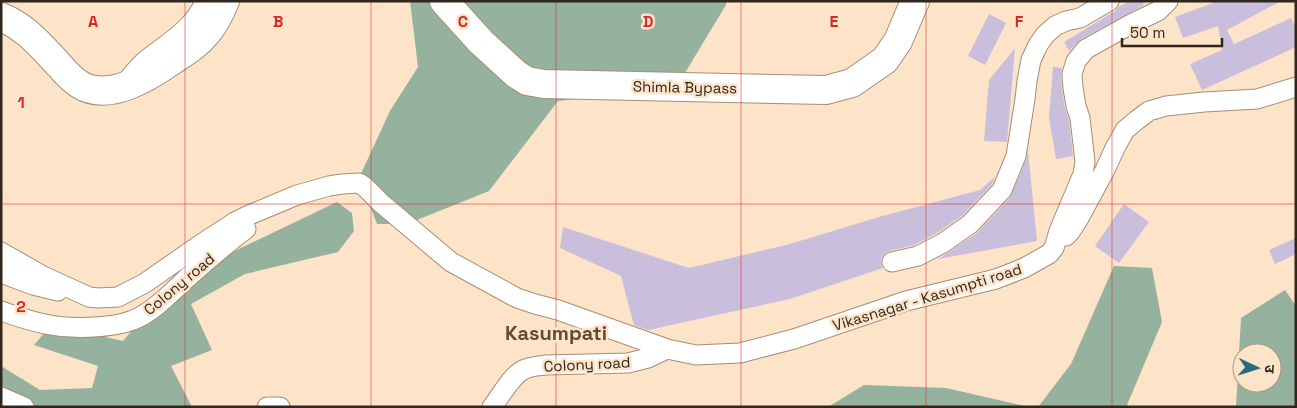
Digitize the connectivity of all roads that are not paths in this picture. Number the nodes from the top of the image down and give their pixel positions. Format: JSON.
{"nodes":[{"id":1,"x":205,"y":1,"type":"edge"},
{"id":2,"x":225,"y":1,"type":"edge"},
{"id":3,"x":444,"y":1,"type":"edge"},
{"id":4,"x":915,"y":1,"type":"edge"},
{"id":5,"x":1109,"y":1,"type":"edge"},
{"id":6,"x":1168,"y":1,"type":"edge"},
{"id":7,"x":1,"y":17,"type":"edge"},
{"id":8,"x":1296,"y":87,"type":"edge"},
{"id":9,"x":121,"y":88,"type":"junction"},
{"id":10,"x":282,"y":201,"type":"junction"},
{"id":11,"x":1054,"y":248,"type":"junction"},
{"id":12,"x":1,"y":252,"type":"edge"},
{"id":13,"x":892,"y":262,"type":"dead end"},
{"id":14,"x":1,"y":273,"type":"edge"},
{"id":15,"x":89,"y":297,"type":"junction"},
{"id":16,"x":1,"y":311,"type":"edge"},
{"id":17,"x":667,"y":349,"type":"junction"},
{"id":18,"x":1,"y":397,"type":"edge"},
{"id":19,"x":24,"y":407,"type":"edge"},
{"id":20,"x":267,"y":407,"type":"edge"},
{"id":21,"x":280,"y":407,"type":"edge"},
{"id":22,"x":492,"y":407,"type":"edge"}],
"edges":[{"from":1,"to":9,"type":"street"},
{"from":2,"to":9,"type":"highway"},
{"from":3,"to":4,"type":"highway","name":"Shimla Bypass"},
{"from":5,"to":13,"type":"street"},
{"from":6,"to":11,"type":"street"},
{"from":7,"to":9,"type":"highway"},
{"from":8,"to":11,"type":"street","name":"Vikasnagar - Kasumpti road"},
{"from":10,"to":15,"type":"street"},
{"from":10,"to":16,"type":"street","name":"Colony road"},
{"from":10,"to":17,"type":"street","name":"Vikasnagar - Kasumpti road"},
{"from":11,"to":17,"type":"street","name":"Vikasnagar - Kasumpti road"},
{"from":12,"to":15,"type":"street"},
{"from":14,"to":15,"type":"street"},
{"from":17,"to":22,"type":"street","name":"Colony road"},
{"from":18,"to":19,"type":"street"},
{"from":20,"to":21,"type":"street"}]}
